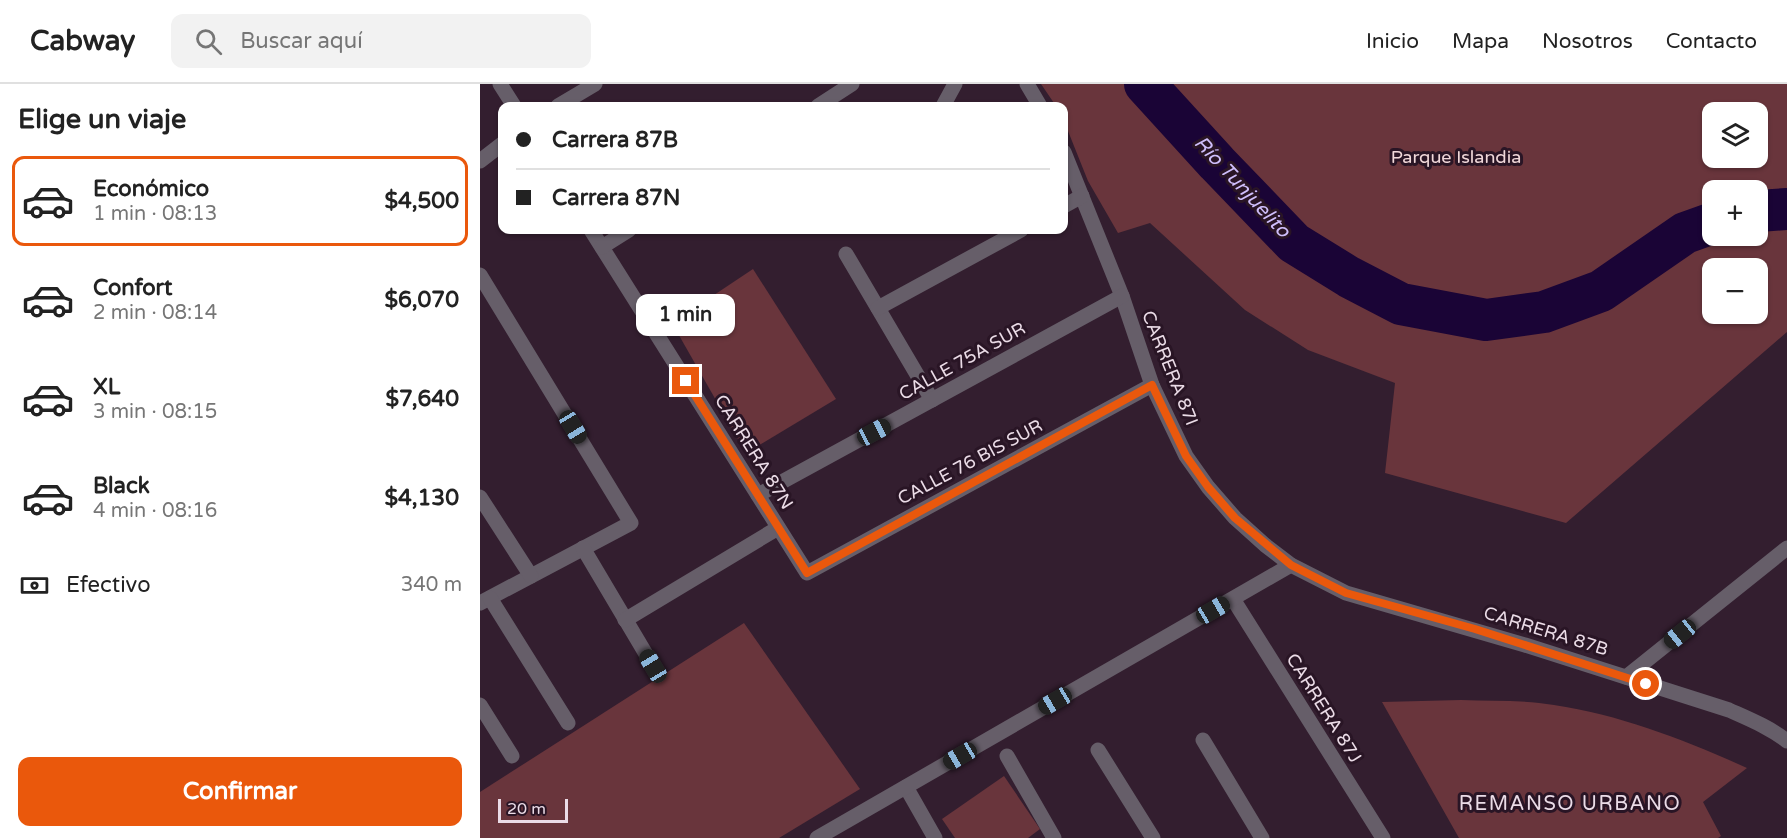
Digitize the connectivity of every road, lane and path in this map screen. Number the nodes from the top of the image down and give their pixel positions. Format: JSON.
{"nodes":[{"id":1,"x":500,"y":84,"type":"edge"},
{"id":2,"x":595,"y":84,"type":"edge"},
{"id":3,"x":852,"y":84,"type":"edge"},
{"id":4,"x":956,"y":84,"type":"edge"},
{"id":5,"x":1027,"y":84,"type":"edge"},
{"id":6,"x":511,"y":102,"type":"edge"},
{"id":7,"x":565,"y":102,"type":"edge"},
{"id":8,"x":824,"y":102,"type":"edge"},
{"id":9,"x":945,"y":102,"type":"edge"},
{"id":10,"x":1038,"y":102,"type":"edge"},
{"id":11,"x":498,"y":147,"type":"edge"},
{"id":12,"x":480,"y":161,"type":"edge"},
{"id":13,"x":1068,"y":162,"type":"edge"},
{"id":14,"x":1082,"y":196,"type":"junction"},
{"id":15,"x":1068,"y":204,"type":"edge"},
{"id":16,"x":594,"y":234,"type":"edge"},
{"id":17,"x":623,"y":234,"type":"edge"},
{"id":18,"x":1014,"y":234,"type":"edge"},
{"id":19,"x":602,"y":247,"type":"junction"},
{"id":20,"x":846,"y":255,"type":"dead end"},
{"id":21,"x":480,"y":274,"type":"edge"},
{"id":22,"x":1122,"y":296,"type":"junction"},
{"id":23,"x":878,"y":308,"type":"junction"},
{"id":24,"x":1152,"y":385,"type":"junction"},
{"id":25,"x":932,"y":400,"type":"junction"},
{"id":26,"x":758,"y":495,"type":"junction"},
{"id":27,"x":480,"y":497,"type":"edge"},
{"id":28,"x":778,"y":528,"type":"junction"},
{"id":29,"x":583,"y":548,"type":"junction"},
{"id":30,"x":1787,"y":548,"type":"edge"},
{"id":31,"x":1291,"y":565,"type":"junction"},
{"id":32,"x":807,"y":573,"type":"joint"},
{"id":33,"x":531,"y":576,"type":"junction"},
{"id":34,"x":1233,"y":598,"type":"junction"},
{"id":35,"x":485,"y":601,"type":"edge"},
{"id":36,"x":625,"y":620,"type":"junction"},
{"id":37,"x":653,"y":666,"type":"dead end"},
{"id":38,"x":1626,"y":677,"type":"junction"},
{"id":39,"x":480,"y":705,"type":"edge"},
{"id":40,"x":568,"y":723,"type":"dead end"},
{"id":41,"x":1203,"y":740,"type":"dead end"},
{"id":42,"x":1787,"y":741,"type":"edge"},
{"id":43,"x":1098,"y":750,"type":"dead end"},
{"id":44,"x":512,"y":756,"type":"dead end"},
{"id":45,"x":1007,"y":756,"type":"dead end"},
{"id":46,"x":906,"y":787,"type":"junction"},
{"id":47,"x":817,"y":838,"type":"edge"},
{"id":48,"x":935,"y":838,"type":"edge"},
{"id":49,"x":1054,"y":838,"type":"edge"},
{"id":50,"x":1153,"y":838,"type":"edge"},
{"id":51,"x":1262,"y":838,"type":"edge"},
{"id":52,"x":1383,"y":838,"type":"edge"}],
"edges":[{"from":1,"to":6,"type":"street"},
{"from":2,"to":7,"type":"street"},
{"from":3,"to":8,"type":"street"},
{"from":4,"to":9,"type":"street"},
{"from":5,"to":10,"type":"street"},
{"from":11,"to":12,"type":"street"},
{"from":13,"to":14,"type":"street","name":"CARRERA 87I"},
{"from":14,"to":15,"type":"street"},
{"from":14,"to":22,"type":"street","name":"CARRERA 87I"},
{"from":16,"to":19,"type":"street","name":"CARRERA 87N"},
{"from":17,"to":19,"type":"street"},
{"from":18,"to":23,"type":"street"},
{"from":19,"to":26,"type":"street","name":"CARRERA 87N"},
{"from":20,"to":23,"type":"street"},
{"from":21,"to":29,"type":"street"},
{"from":22,"to":24,"type":"street","name":"CARRERA 87I"},
{"from":22,"to":25,"type":"street","name":"CALLE 75A SUR"},
{"from":23,"to":25,"type":"street"},
{"from":24,"to":31,"type":"street","name":"CARRERA 87I"},
{"from":24,"to":32,"type":"street","name":"CALLE 76 BIS SUR"},
{"from":25,"to":26,"type":"street","name":"CALLE 75A SUR"},
{"from":26,"to":28,"type":"street","name":"CARRERA 87N"},
{"from":27,"to":33,"type":"street"},
{"from":28,"to":32,"type":"street","name":"CARRERA 87N"},
{"from":28,"to":36,"type":"street"},
{"from":29,"to":33,"type":"street"},
{"from":29,"to":36,"type":"street"},
{"from":30,"to":38,"type":"street"},
{"from":31,"to":34,"type":"street"},
{"from":31,"to":38,"type":"street","name":"CARRERA 87B"},
{"from":33,"to":35,"type":"street"},
{"from":34,"to":46,"type":"street"},
{"from":34,"to":52,"type":"street","name":"CARRERA 87J"},
{"from":35,"to":40,"type":"street"},
{"from":36,"to":37,"type":"street"},
{"from":38,"to":42,"type":"street","name":"CARRERA 87B"},
{"from":39,"to":44,"type":"street"},
{"from":41,"to":51,"type":"street"},
{"from":43,"to":50,"type":"street"},
{"from":45,"to":49,"type":"street"},
{"from":46,"to":47,"type":"street"},
{"from":46,"to":48,"type":"street"}]}
